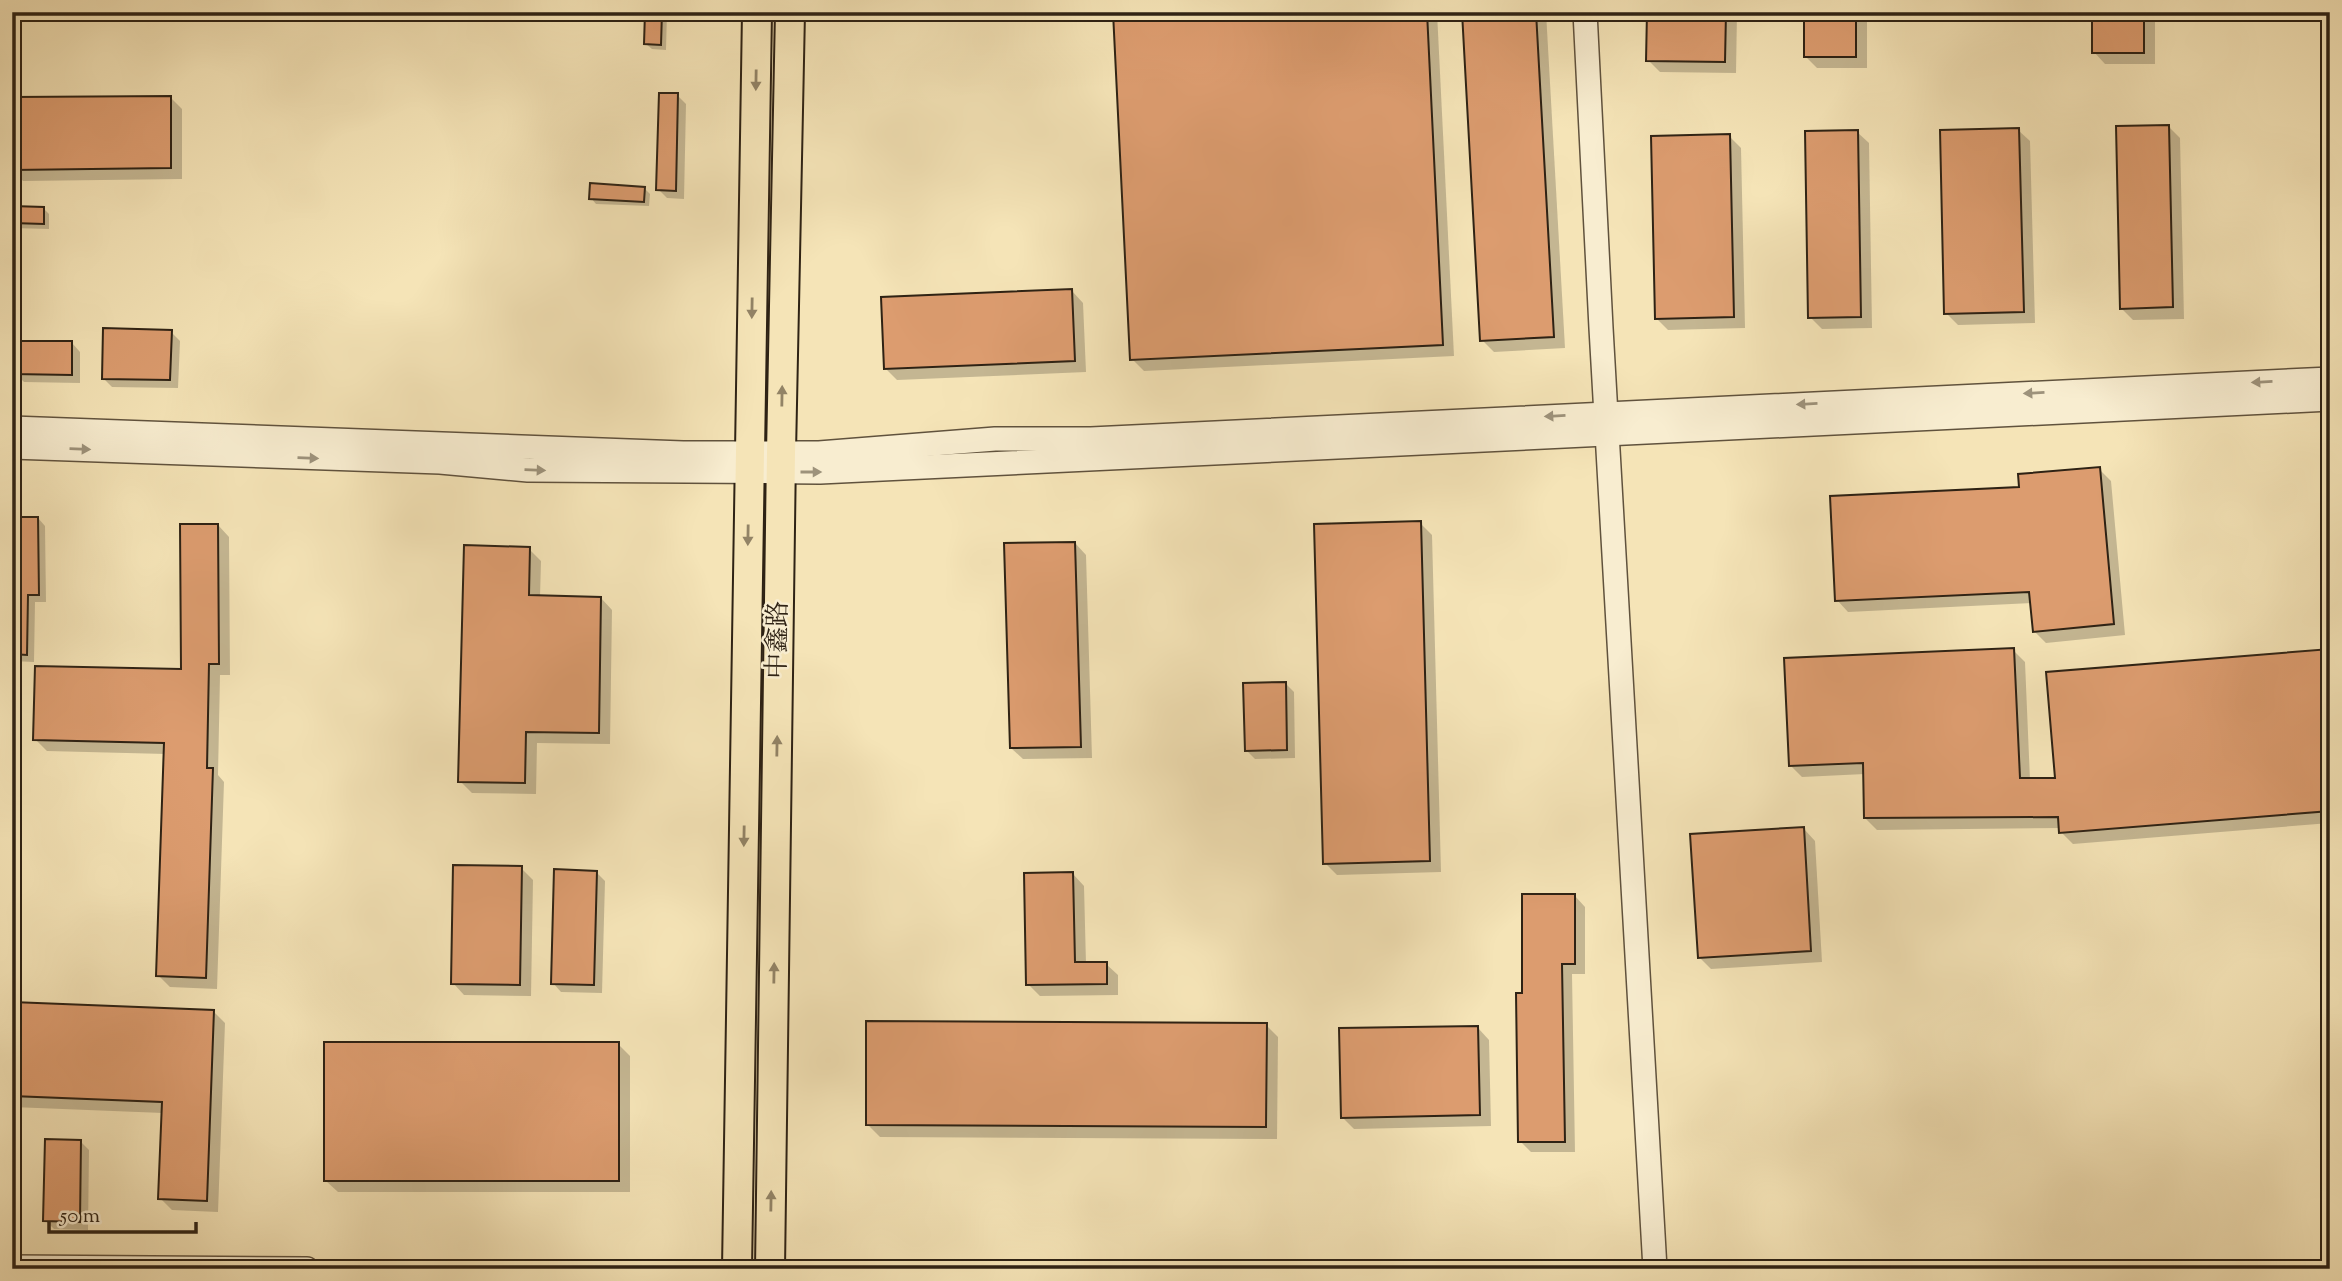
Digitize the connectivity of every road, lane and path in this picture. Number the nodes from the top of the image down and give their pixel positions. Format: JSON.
{"nodes":[{"id":1,"x":757,"y":12,"type":"edge"},
{"id":2,"x":790,"y":12,"type":"edge"},
{"id":3,"x":1585,"y":12,"type":"edge"},
{"id":4,"x":2330,"y":379,"type":"edge"},
{"id":5,"x":2330,"y":399,"type":"edge"},
{"id":6,"x":1606,"y":423,"type":"junction"},
{"id":7,"x":12,"y":428,"type":"edge"},
{"id":8,"x":12,"y":447,"type":"edge"},
{"id":9,"x":750,"y":462,"type":"junction"},
{"id":10,"x":781,"y":462,"type":"junction"},
{"id":11,"x":12,"y":1267,"type":"edge"},
{"id":12,"x":307,"y":1269,"type":"edge"},
{"id":13,"x":737,"y":1269,"type":"edge"},
{"id":14,"x":769,"y":1269,"type":"edge"},
{"id":15,"x":1654,"y":1269,"type":"edge"}],
"edges":[{"from":1,"to":9,"type":"main road","name":"中鑫路","one_way":true},
{"from":10,"to":2,"type":"main road","name":"中鑫路","one_way":true},
{"from":3,"to":6,"type":"street"},
{"from":4,"to":6,"type":"street","one_way":true},
{"from":5,"to":6,"type":"street"},
{"from":6,"to":10,"type":"street"},
{"from":6,"to":15,"type":"street"},
{"from":7,"to":9,"type":"street"},
{"from":8,"to":9,"type":"street","one_way":true},
{"from":9,"to":10,"type":"street"},
{"from":9,"to":13,"type":"main road","name":"中鑫路","one_way":true},
{"from":14,"to":10,"type":"main road","name":"中鑫路","one_way":true},
{"from":11,"to":12,"type":"street"}]}
